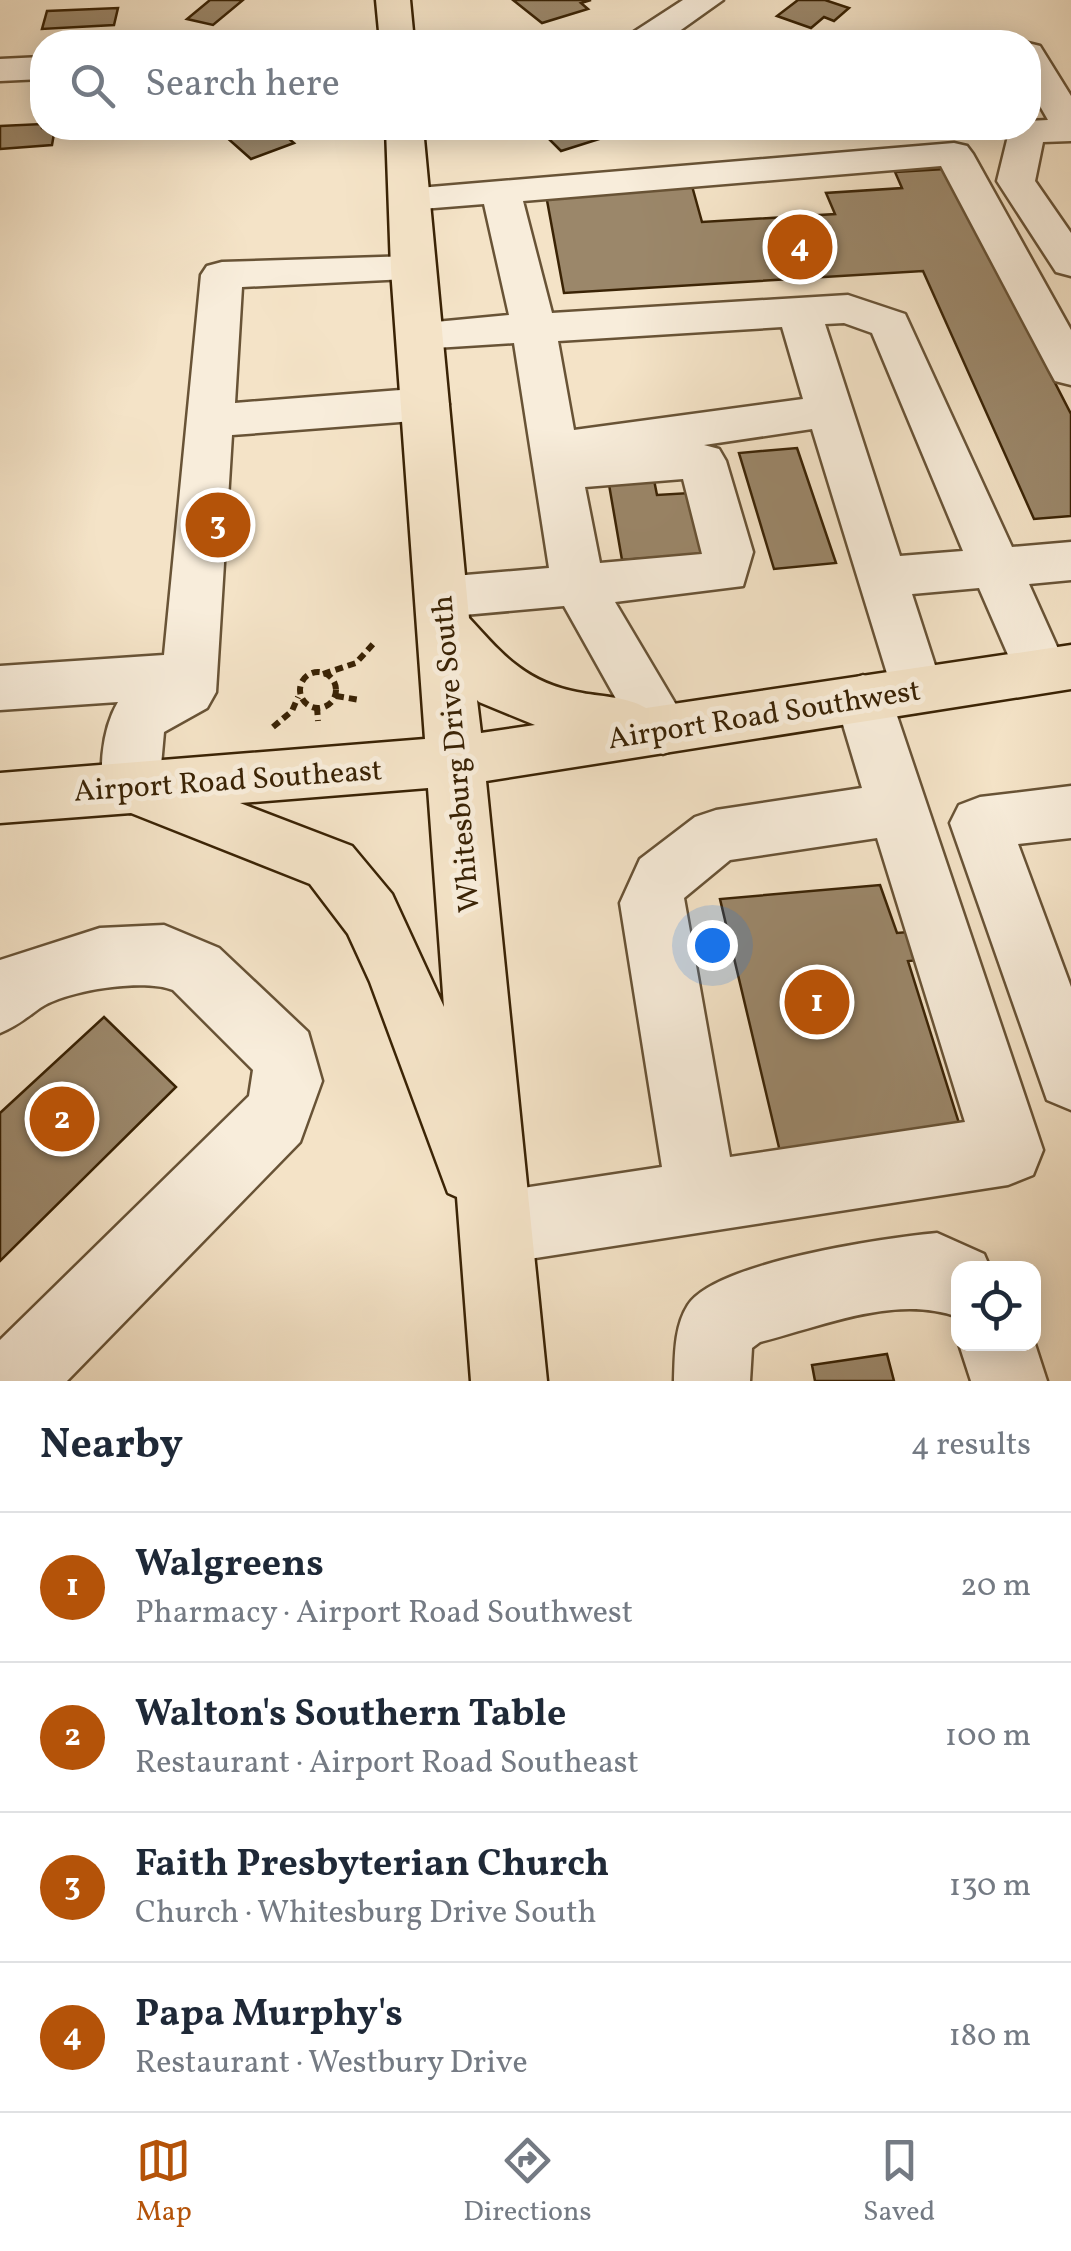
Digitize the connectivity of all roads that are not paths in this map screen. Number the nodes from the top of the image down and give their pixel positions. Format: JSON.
{"nodes":[{"id":1,"x":394,"y":0,"type":"edge"},
{"id":2,"x":706,"y":0,"type":"edge"},
{"id":3,"x":396,"y":30,"type":"edge"},
{"id":4,"x":660,"y":30,"type":"edge"},
{"id":5,"x":1041,"y":58,"type":"edge"},
{"id":6,"x":30,"y":69,"type":"edge"},
{"id":7,"x":0,"y":70,"type":"edge"},
{"id":8,"x":1071,"y":128,"type":"edge"},
{"id":9,"x":1041,"y":131,"type":"edge"},
{"id":10,"x":405,"y":140,"type":"edge"},
{"id":11,"x":1024,"y":140,"type":"edge"},
{"id":12,"x":501,"y":193,"type":"junction"},
{"id":13,"x":409,"y":198,"type":"junction"},
{"id":14,"x":1071,"y":264,"type":"edge"},
{"id":15,"x":412,"y":269,"type":"junction"},
{"id":16,"x":799,"y":312,"type":"junction"},
{"id":17,"x":534,"y":328,"type":"junction"},
{"id":18,"x":419,"y":334,"type":"junction"},
{"id":19,"x":1071,"y":370,"type":"edge"},
{"id":20,"x":426,"y":404,"type":"junction"},
{"id":21,"x":830,"y":410,"type":"junction"},
{"id":22,"x":210,"y":422,"type":"junction"},
{"id":23,"x":556,"y":460,"type":"junction"},
{"id":24,"x":1071,"y":561,"type":"edge"},
{"id":25,"x":994,"y":565,"type":"junction"},
{"id":26,"x":881,"y":577,"type":"junction"},
{"id":27,"x":578,"y":585,"type":"junction"},
{"id":28,"x":444,"y":612,"type":"junction"},
{"id":29,"x":1056,"y":669,"type":"edge"},
{"id":30,"x":189,"y":675,"type":"junction"},
{"id":31,"x":0,"y":688,"type":"edge"},
{"id":32,"x":890,"y":694,"type":"junction"},
{"id":33,"x":663,"y":730,"type":"junction"},
{"id":34,"x":457,"y":761,"type":"junction"},
{"id":35,"x":130,"y":788,"type":"junction"},
{"id":36,"x":0,"y":798,"type":"edge"},
{"id":37,"x":898,"y":808,"type":"junction"},
{"id":38,"x":1071,"y":812,"type":"edge"},
{"id":39,"x":0,"y":1002,"type":"edge"},
{"id":40,"x":1071,"y":1076,"type":"edge"},
{"id":41,"x":702,"y":1196,"type":"junction"},
{"id":42,"x":496,"y":1228,"type":"junction"},
{"id":43,"x":951,"y":1277,"type":"edge"},
{"id":44,"x":999,"y":1351,"type":"edge"},
{"id":45,"x":13,"y":1381,"type":"edge"},
{"id":46,"x":508,"y":1381,"type":"edge"},
{"id":47,"x":712,"y":1381,"type":"edge"},
{"id":48,"x":1009,"y":1381,"type":"edge"}],
"edges":[{"from":1,"to":3,"type":"main road"},
{"from":2,"to":4,"type":"street"},
{"from":5,"to":8,"type":"street"},
{"from":6,"to":7,"type":"street"},
{"from":8,"to":9,"type":"street"},
{"from":10,"to":13,"type":"main road","name":"Whitesburg Drive South"},
{"from":11,"to":14,"type":"street"},
{"from":12,"to":13,"type":"street"},
{"from":12,"to":17,"type":"street"},
{"from":12,"to":19,"type":"street"},
{"from":13,"to":15,"type":"main road","name":"Whitesburg Drive South"},
{"from":15,"to":18,"type":"main road","name":"Whitesburg Drive South"},
{"from":15,"to":22,"type":"street"},
{"from":16,"to":17,"type":"street"},
{"from":16,"to":21,"type":"street"},
{"from":16,"to":25,"type":"street"},
{"from":17,"to":18,"type":"street"},
{"from":17,"to":23,"type":"street"},
{"from":18,"to":20,"type":"main road","name":"Whitesburg Drive South"},
{"from":20,"to":22,"type":"street"},
{"from":20,"to":28,"type":"main road","name":"Whitesburg Drive South"},
{"from":21,"to":23,"type":"street"},
{"from":21,"to":26,"type":"street"},
{"from":22,"to":30,"type":"street"},
{"from":23,"to":27,"type":"street"},
{"from":23,"to":27,"type":"street"},
{"from":24,"to":25,"type":"street"},
{"from":25,"to":26,"type":"street"},
{"from":25,"to":29,"type":"street"},
{"from":26,"to":32,"type":"street"},
{"from":27,"to":28,"type":"street"},
{"from":27,"to":33,"type":"street"},
{"from":28,"to":33,"type":"main road"},
{"from":28,"to":34,"type":"main road","name":"Whitesburg Drive South"},
{"from":29,"to":32,"type":"main road","name":"Airport Road Southwest"},
{"from":30,"to":31,"type":"street"},
{"from":30,"to":35,"type":"street"},
{"from":32,"to":33,"type":"main road","name":"Airport Road Southwest"},
{"from":32,"to":37,"type":"street"},
{"from":33,"to":34,"type":"main road","name":"Airport Road Southwest"},
{"from":34,"to":35,"type":"main road","name":"Airport Road Southeast"},
{"from":34,"to":42,"type":"main road","name":"Whitesburg Drive South"},
{"from":35,"to":36,"type":"main road","name":"Airport Road Southeast"},
{"from":35,"to":42,"type":"main road"},
{"from":37,"to":41,"type":"street"},
{"from":37,"to":41,"type":"street"},
{"from":38,"to":40,"type":"street"},
{"from":39,"to":45,"type":"street"},
{"from":41,"to":42,"type":"street"},
{"from":42,"to":46,"type":"main road","name":"Whitesburg Drive South"},
{"from":43,"to":47,"type":"street"},
{"from":44,"to":48,"type":"street"}]}
